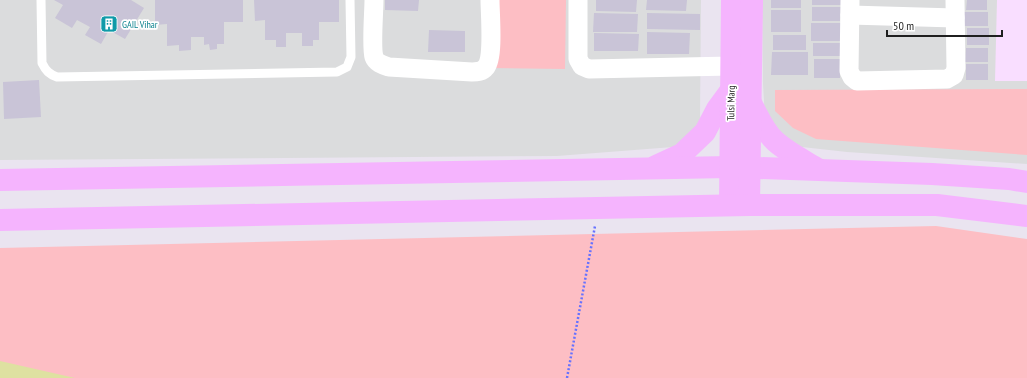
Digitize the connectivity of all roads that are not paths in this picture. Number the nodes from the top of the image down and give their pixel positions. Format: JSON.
{"nodes":[{"id":1,"x":41,"y":0,"type":"edge"},
{"id":2,"x":350,"y":0,"type":"edge"},
{"id":3,"x":374,"y":0,"type":"edge"},
{"id":4,"x":490,"y":0,"type":"edge"},
{"id":5,"x":578,"y":0,"type":"edge"},
{"id":6,"x":732,"y":0,"type":"edge"},
{"id":7,"x":752,"y":0,"type":"edge"},
{"id":8,"x":850,"y":7,"type":"edge"},
{"id":9,"x":955,"y":9,"type":"edge"},
{"id":10,"x":731,"y":66,"type":"junction"},
{"id":11,"x":731,"y":90,"type":"junction"},
{"id":12,"x":751,"y":102,"type":"junction"},
{"id":13,"x":740,"y":168,"type":"junction"},
{"id":14,"x":649,"y":169,"type":"junction"},
{"id":15,"x":820,"y":170,"type":"junction"},
{"id":16,"x":0,"y":180,"type":"edge"},
{"id":17,"x":1027,"y":182,"type":"edge"},
{"id":18,"x":740,"y":205,"type":"junction"},
{"id":19,"x":1027,"y":216,"type":"edge"},
{"id":20,"x":0,"y":220,"type":"edge"}],
"edges":[{"from":1,"to":2,"type":"lane"},
{"from":3,"to":4,"type":"street"},
{"from":5,"to":10,"type":"street"},
{"from":6,"to":10,"type":"street","name":"Tulsi Marg"},
{"from":7,"to":12,"type":"street","name":"Tulsi Marg"},
{"from":8,"to":9,"type":"street"},
{"from":8,"to":9,"type":"street"},
{"from":10,"to":11,"type":"street","name":"Tulsi Marg"},
{"from":11,"to":13,"type":"street","name":"Tulsi Marg"},
{"from":11,"to":14,"type":"street"},
{"from":12,"to":13,"type":"street","name":"Tulsi Marg"},
{"from":12,"to":15,"type":"street"},
{"from":13,"to":14,"type":"street"},
{"from":13,"to":15,"type":"street"},
{"from":13,"to":18,"type":"street","name":"Tulsi Marg"},
{"from":14,"to":16,"type":"street"},
{"from":15,"to":17,"type":"street"},
{"from":18,"to":19,"type":"street"},
{"from":18,"to":20,"type":"street"}]}
